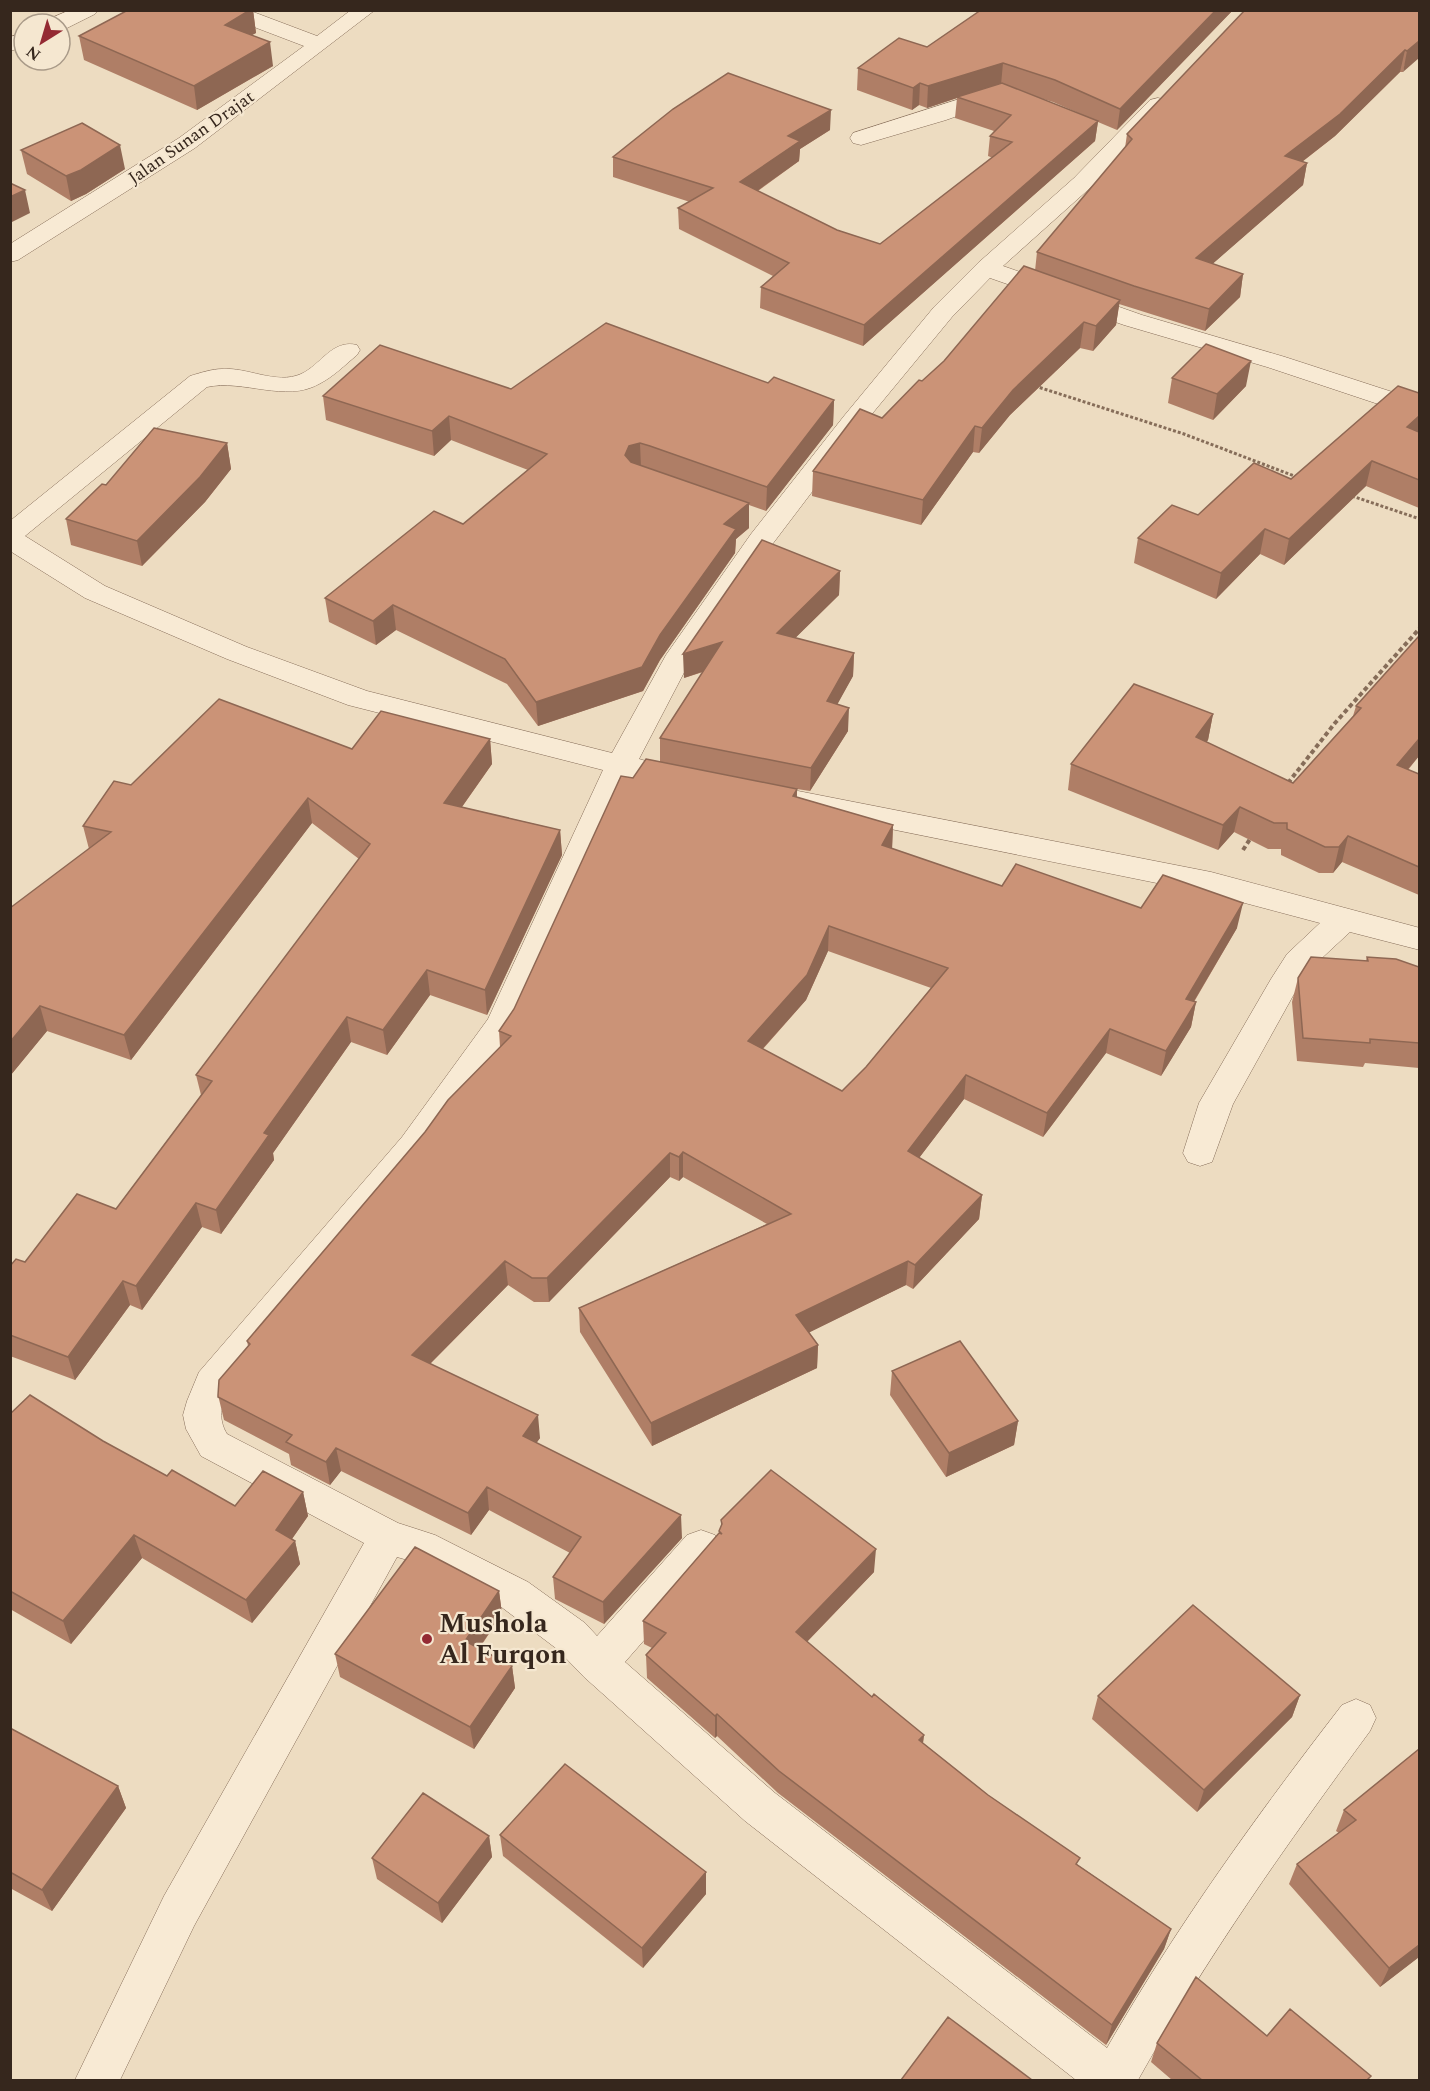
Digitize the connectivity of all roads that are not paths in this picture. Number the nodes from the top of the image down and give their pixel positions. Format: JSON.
{"nodes":[{"id":1,"x":88,"y":10,"type":"edge"},
{"id":2,"x":227,"y":10,"type":"edge"},
{"id":3,"x":365,"y":10,"type":"edge"},
{"id":4,"x":72,"y":17,"type":"edge"},
{"id":5,"x":319,"y":44,"type":"junction"},
{"id":6,"x":1176,"y":87,"type":"edge"},
{"id":7,"x":1015,"y":98,"type":"edge"},
{"id":8,"x":861,"y":138,"type":"dead end"},
{"id":9,"x":10,"y":255,"type":"edge"},
{"id":10,"x":986,"y":268,"type":"junction"},
{"id":11,"x":348,"y":350,"type":"dead end"},
{"id":12,"x":1419,"y":410,"type":"edge"},
{"id":13,"x":10,"y":537,"type":"edge"},
{"id":14,"x":620,"y":766,"type":"junction"},
{"id":15,"x":667,"y":775,"type":"edge"},
{"id":16,"x":771,"y":796,"type":"edge"},
{"id":17,"x":1344,"y":919,"type":"junction"},
{"id":18,"x":1419,"y":939,"type":"edge"},
{"id":19,"x":1200,"y":1153,"type":"dead end"},
{"id":20,"x":388,"y":1537,"type":"junction"},
{"id":21,"x":701,"y":1547,"type":"dead end"},
{"id":22,"x":598,"y":1664,"type":"junction"},
{"id":23,"x":1356,"y":1718,"type":"dead end"},
{"id":24,"x":97,"y":2080,"type":"edge"},
{"id":25,"x":1112,"y":2080,"type":"edge"}],
"edges":[{"from":1,"to":4,"type":"street"},
{"from":2,"to":5,"type":"street"},
{"from":3,"to":5,"type":"street","name":"Jalan Sunan Drajat"},
{"from":5,"to":9,"type":"street","name":"Jalan Sunan Drajat"},
{"from":6,"to":10,"type":"street"},
{"from":7,"to":8,"type":"street"},
{"from":10,"to":12,"type":"street"},
{"from":10,"to":14,"type":"street"},
{"from":11,"to":13,"type":"street"},
{"from":13,"to":14,"type":"street"},
{"from":14,"to":15,"type":"street"},
{"from":14,"to":20,"type":"street"},
{"from":16,"to":17,"type":"street"},
{"from":17,"to":18,"type":"street"},
{"from":17,"to":19,"type":"street"},
{"from":20,"to":22,"type":"street"},
{"from":20,"to":24,"type":"street"},
{"from":21,"to":22,"type":"street"},
{"from":22,"to":25,"type":"street"},
{"from":23,"to":25,"type":"street"}]}
